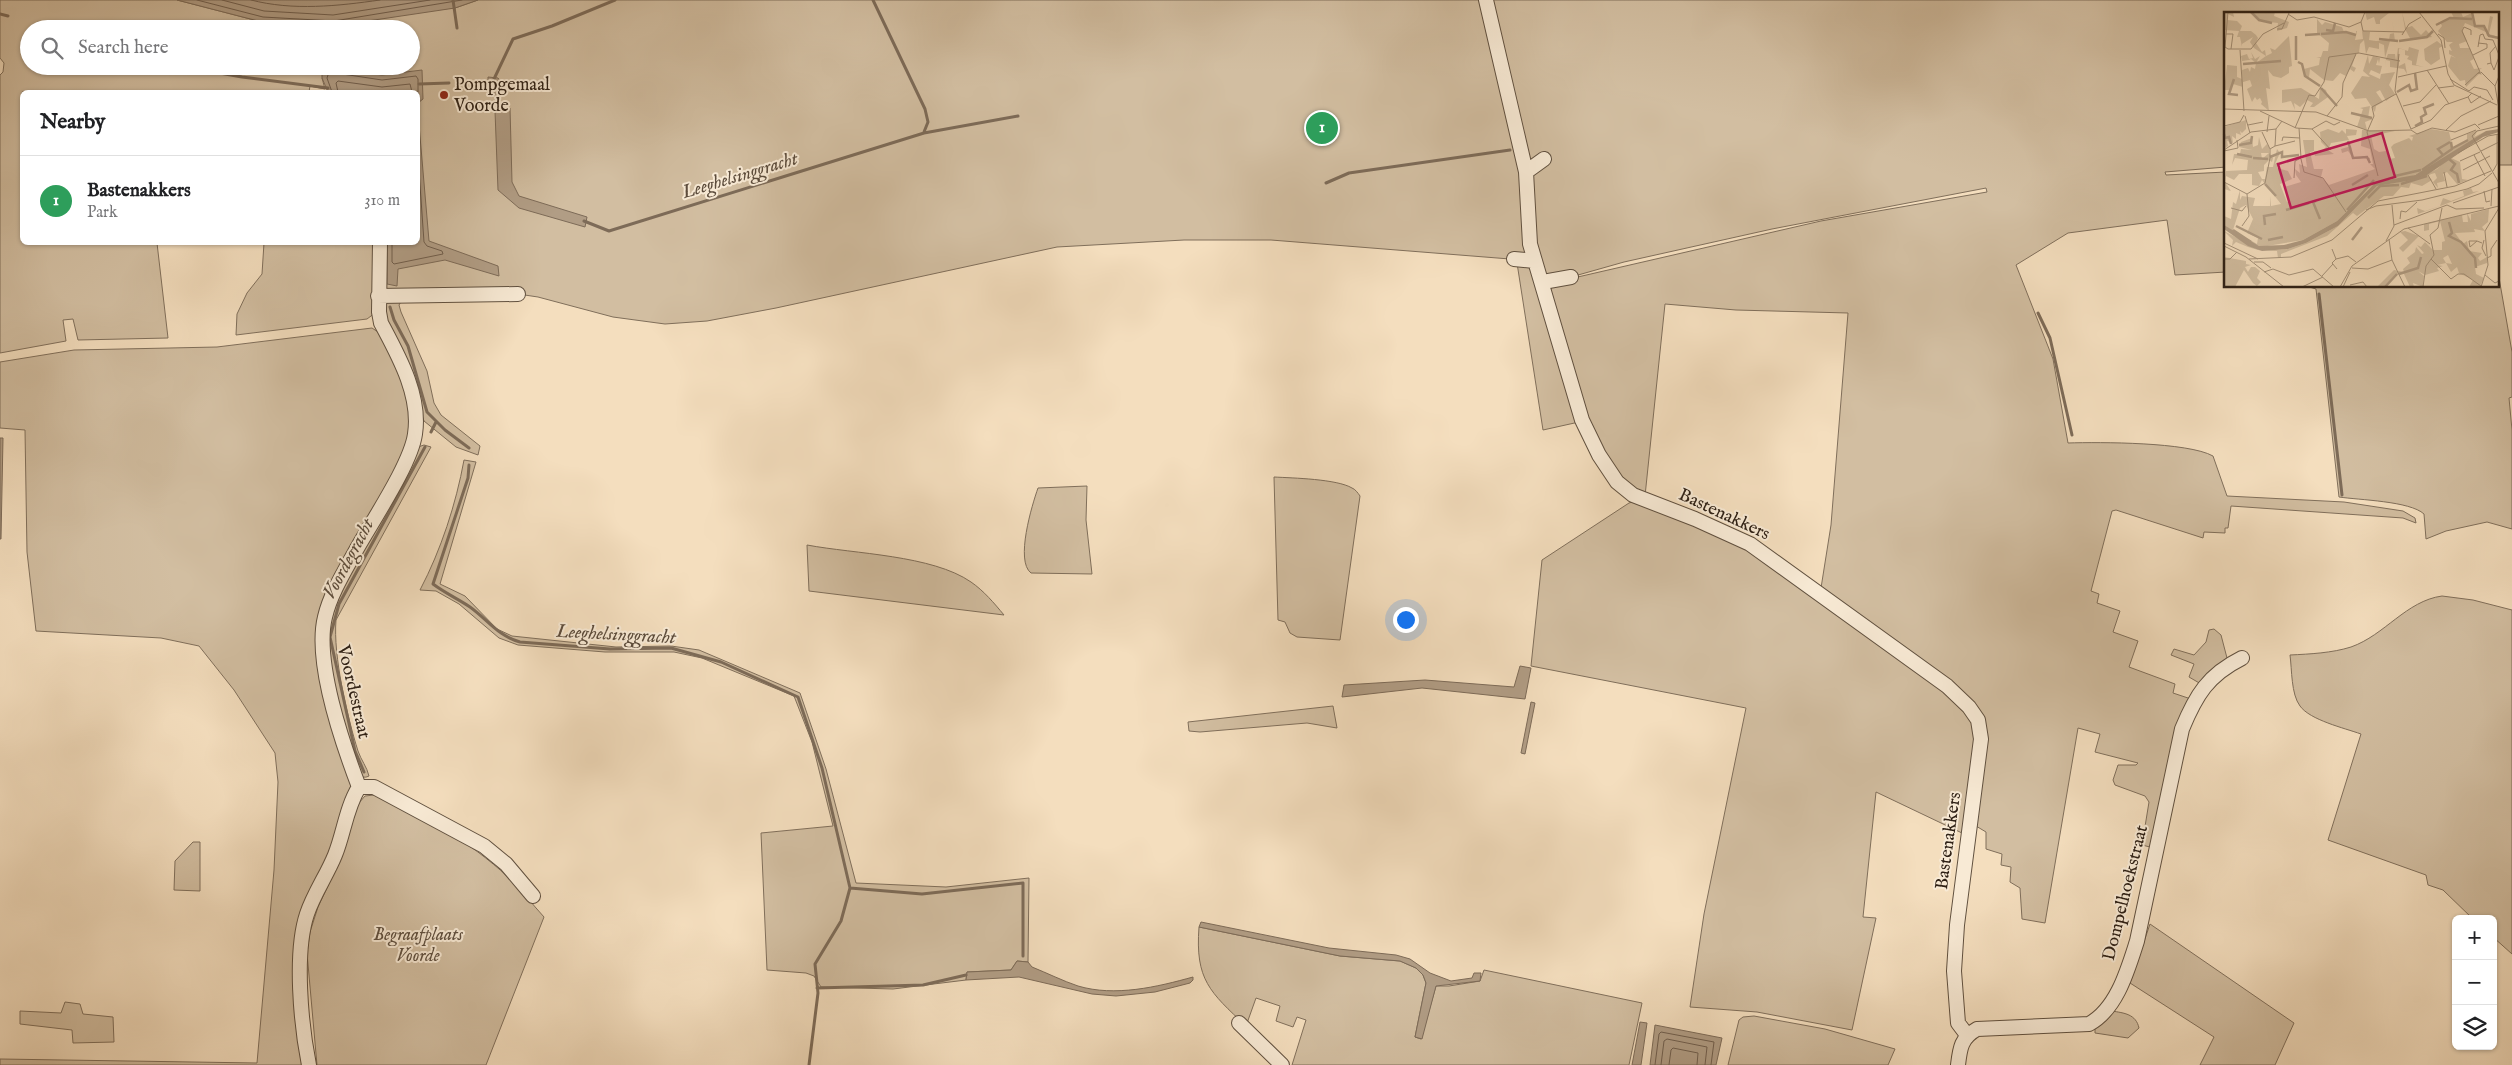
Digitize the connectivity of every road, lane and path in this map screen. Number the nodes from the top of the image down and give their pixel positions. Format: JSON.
{"nodes":[{"id":1,"x":1486,"y":0,"type":"edge"},
{"id":2,"x":1544,"y":159,"type":"dead end"},
{"id":3,"x":1526,"y":172,"type":"junction"},
{"id":4,"x":380,"y":245,"type":"edge"},
{"id":5,"x":1514,"y":259,"type":"dead end"},
{"id":6,"x":1535,"y":261,"type":"junction"},
{"id":7,"x":1571,"y":277,"type":"dead end"},
{"id":8,"x":1543,"y":282,"type":"junction"},
{"id":9,"x":518,"y":294,"type":"dead end"},
{"id":10,"x":378,"y":296,"type":"junction"},
{"id":11,"x":2242,"y":658,"type":"dead end"},
{"id":12,"x":359,"y":787,"type":"junction"},
{"id":13,"x":533,"y":896,"type":"dead end"},
{"id":14,"x":1239,"y":1023,"type":"dead end"},
{"id":15,"x":1967,"y":1034,"type":"junction"},
{"id":16,"x":309,"y":1065,"type":"edge"},
{"id":17,"x":1282,"y":1065,"type":"edge"},
{"id":18,"x":1958,"y":1065,"type":"edge"}],
"edges":[{"from":1,"to":3,"type":"street","name":"Bastenakkers"},
{"from":2,"to":3,"type":"street"},
{"from":3,"to":6,"type":"street","name":"Bastenakkers"},
{"from":4,"to":10,"type":"street","name":"Voordestraat"},
{"from":5,"to":6,"type":"street"},
{"from":6,"to":8,"type":"street","name":"Bastenakkers"},
{"from":7,"to":8,"type":"street"},
{"from":8,"to":15,"type":"street","name":"Bastenakkers"},
{"from":9,"to":10,"type":"street"},
{"from":10,"to":12,"type":"street","name":"Voordestraat"},
{"from":11,"to":15,"type":"street","name":"Dompelhoekstraat"},
{"from":12,"to":13,"type":"street"},
{"from":12,"to":16,"type":"street"},
{"from":14,"to":17,"type":"street"},
{"from":15,"to":18,"type":"street"}]}
